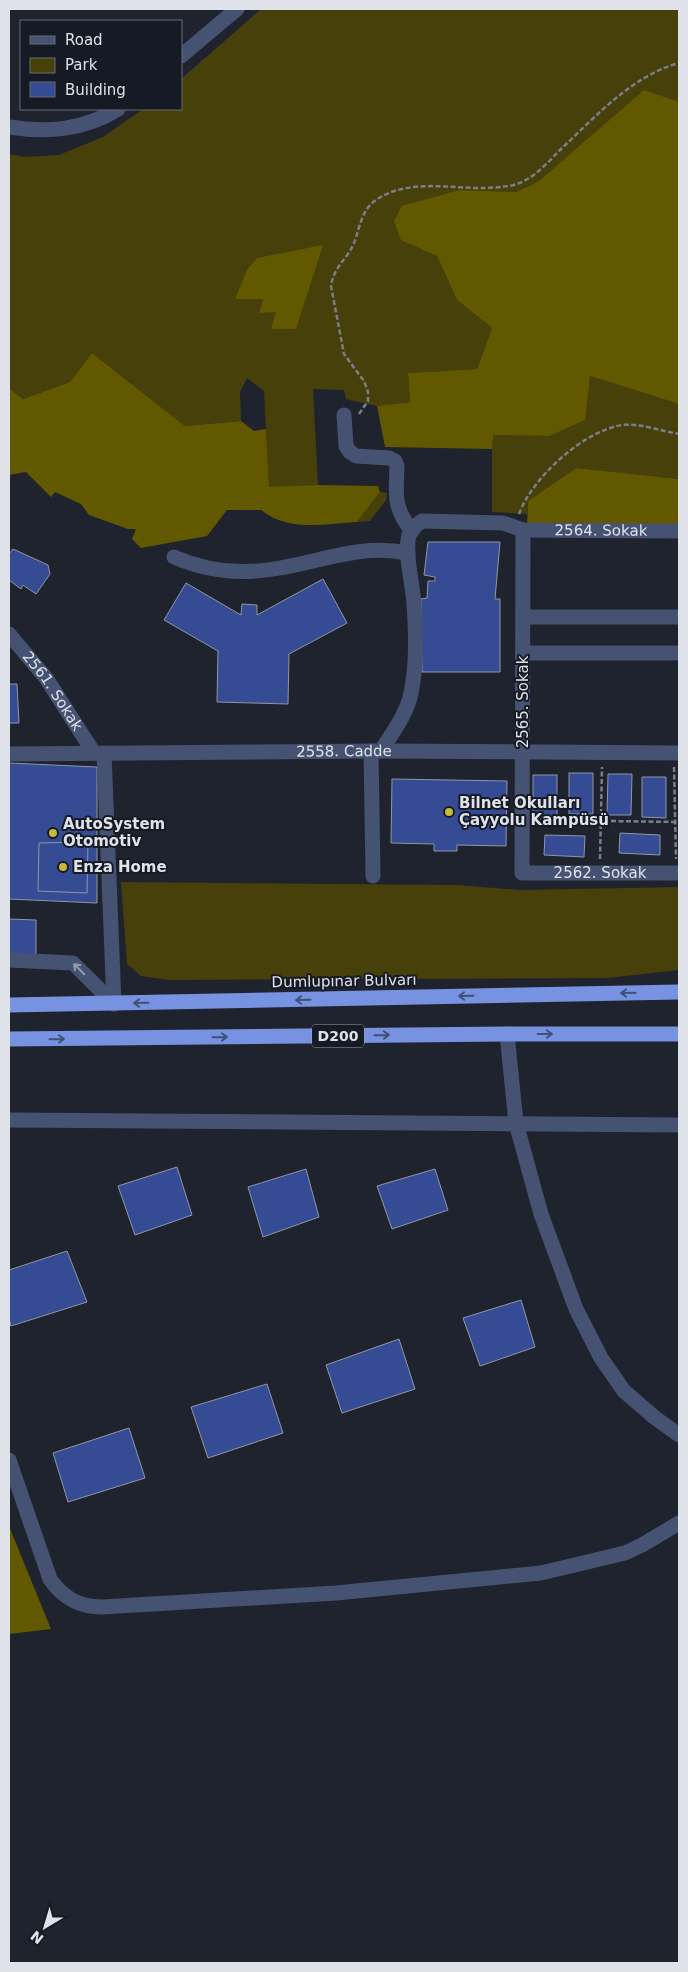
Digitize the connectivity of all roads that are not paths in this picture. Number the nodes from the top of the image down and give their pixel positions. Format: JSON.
{"nodes":[{"id":1,"x":237,"y":9,"type":"edge"},
{"id":2,"x":182,"y":55,"type":"edge"},
{"id":3,"x":116,"y":110,"type":"edge"},
{"id":4,"x":9,"y":127,"type":"edge"},
{"id":5,"x":344,"y":415,"type":"dead end"},
{"id":6,"x":518,"y":529,"type":"junction"},
{"id":7,"x":412,"y":531,"type":"junction"},
{"id":8,"x":679,"y":531,"type":"edge"},
{"id":9,"x":408,"y":553,"type":"junction"},
{"id":10,"x":174,"y":557,"type":"dead end"},
{"id":11,"x":523,"y":617,"type":"junction"},
{"id":12,"x":679,"y":617,"type":"edge"},
{"id":13,"x":9,"y":634,"type":"edge"},
{"id":14,"x":523,"y":653,"type":"junction"},
{"id":15,"x":679,"y":653,"type":"edge"},
{"id":16,"x":376,"y":751,"type":"junction"},
{"id":17,"x":522,"y":752,"type":"junction"},
{"id":18,"x":99,"y":753,"type":"junction"},
{"id":19,"x":676,"y":753,"type":"edge"},
{"id":20,"x":9,"y":754,"type":"edge"},
{"id":21,"x":522,"y":873,"type":"joint"},
{"id":22,"x":678,"y":874,"type":"edge"},
{"id":23,"x":373,"y":876,"type":"dead end"},
{"id":24,"x":9,"y":960,"type":"edge"},
{"id":25,"x":679,"y":992,"type":"edge"},
{"id":26,"x":114,"y":1004,"type":"junction"},
{"id":27,"x":9,"y":1005,"type":"edge"},
{"id":28,"x":507,"y":1034,"type":"junction"},
{"id":29,"x":676,"y":1035,"type":"edge"},
{"id":30,"x":9,"y":1039,"type":"edge"},
{"id":31,"x":9,"y":1120,"type":"edge"},
{"id":32,"x":516,"y":1123,"type":"junction"},
{"id":33,"x":679,"y":1125,"type":"edge"},
{"id":34,"x":679,"y":1435,"type":"edge"},
{"id":35,"x":9,"y":1460,"type":"edge"},
{"id":36,"x":679,"y":1523,"type":"edge"}],
"edges":[{"from":1,"to":2,"type":"street"},
{"from":3,"to":4,"type":"street"},
{"from":5,"to":7,"type":"street"},
{"from":6,"to":7,"type":"street","name":"2564. Sokak"},
{"from":6,"to":8,"type":"street","name":"2564. Sokak"},
{"from":6,"to":11,"type":"street","name":"2565. Sokak"},
{"from":7,"to":9,"type":"street"},
{"from":9,"to":10,"type":"street"},
{"from":9,"to":16,"type":"street"},
{"from":11,"to":12,"type":"street"},
{"from":11,"to":14,"type":"street","name":"2565. Sokak"},
{"from":13,"to":18,"type":"street","name":"2561. Sokak"},
{"from":14,"to":15,"type":"street"},
{"from":14,"to":17,"type":"street","name":"2565. Sokak"},
{"from":16,"to":17,"type":"street","name":"2558. Cadde"},
{"from":16,"to":18,"type":"street","name":"2558. Cadde"},
{"from":16,"to":23,"type":"street"},
{"from":17,"to":19,"type":"street","name":"2558. Cadde"},
{"from":17,"to":21,"type":"street","name":"2565. Sokak"},
{"from":18,"to":20,"type":"street","name":"2558. Cadde"},
{"from":18,"to":26,"type":"street"},
{"from":21,"to":22,"type":"street","name":"2562. Sokak"},
{"from":26,"to":24,"type":"street","one_way":true},
{"from":25,"to":26,"type":"highway","name":"Dumlupınar Bulvarı","one_way":true},
{"from":26,"to":27,"type":"highway","name":"Dumlupınar Bulvarı"},
{"from":28,"to":29,"type":"highway","number":"D200","one_way":true},
{"from":30,"to":28,"type":"highway","number":"D200","one_way":true},
{"from":28,"to":32,"type":"street"},
{"from":31,"to":32,"type":"street"},
{"from":32,"to":33,"type":"street"},
{"from":32,"to":34,"type":"street"},
{"from":35,"to":36,"type":"street"}]}
